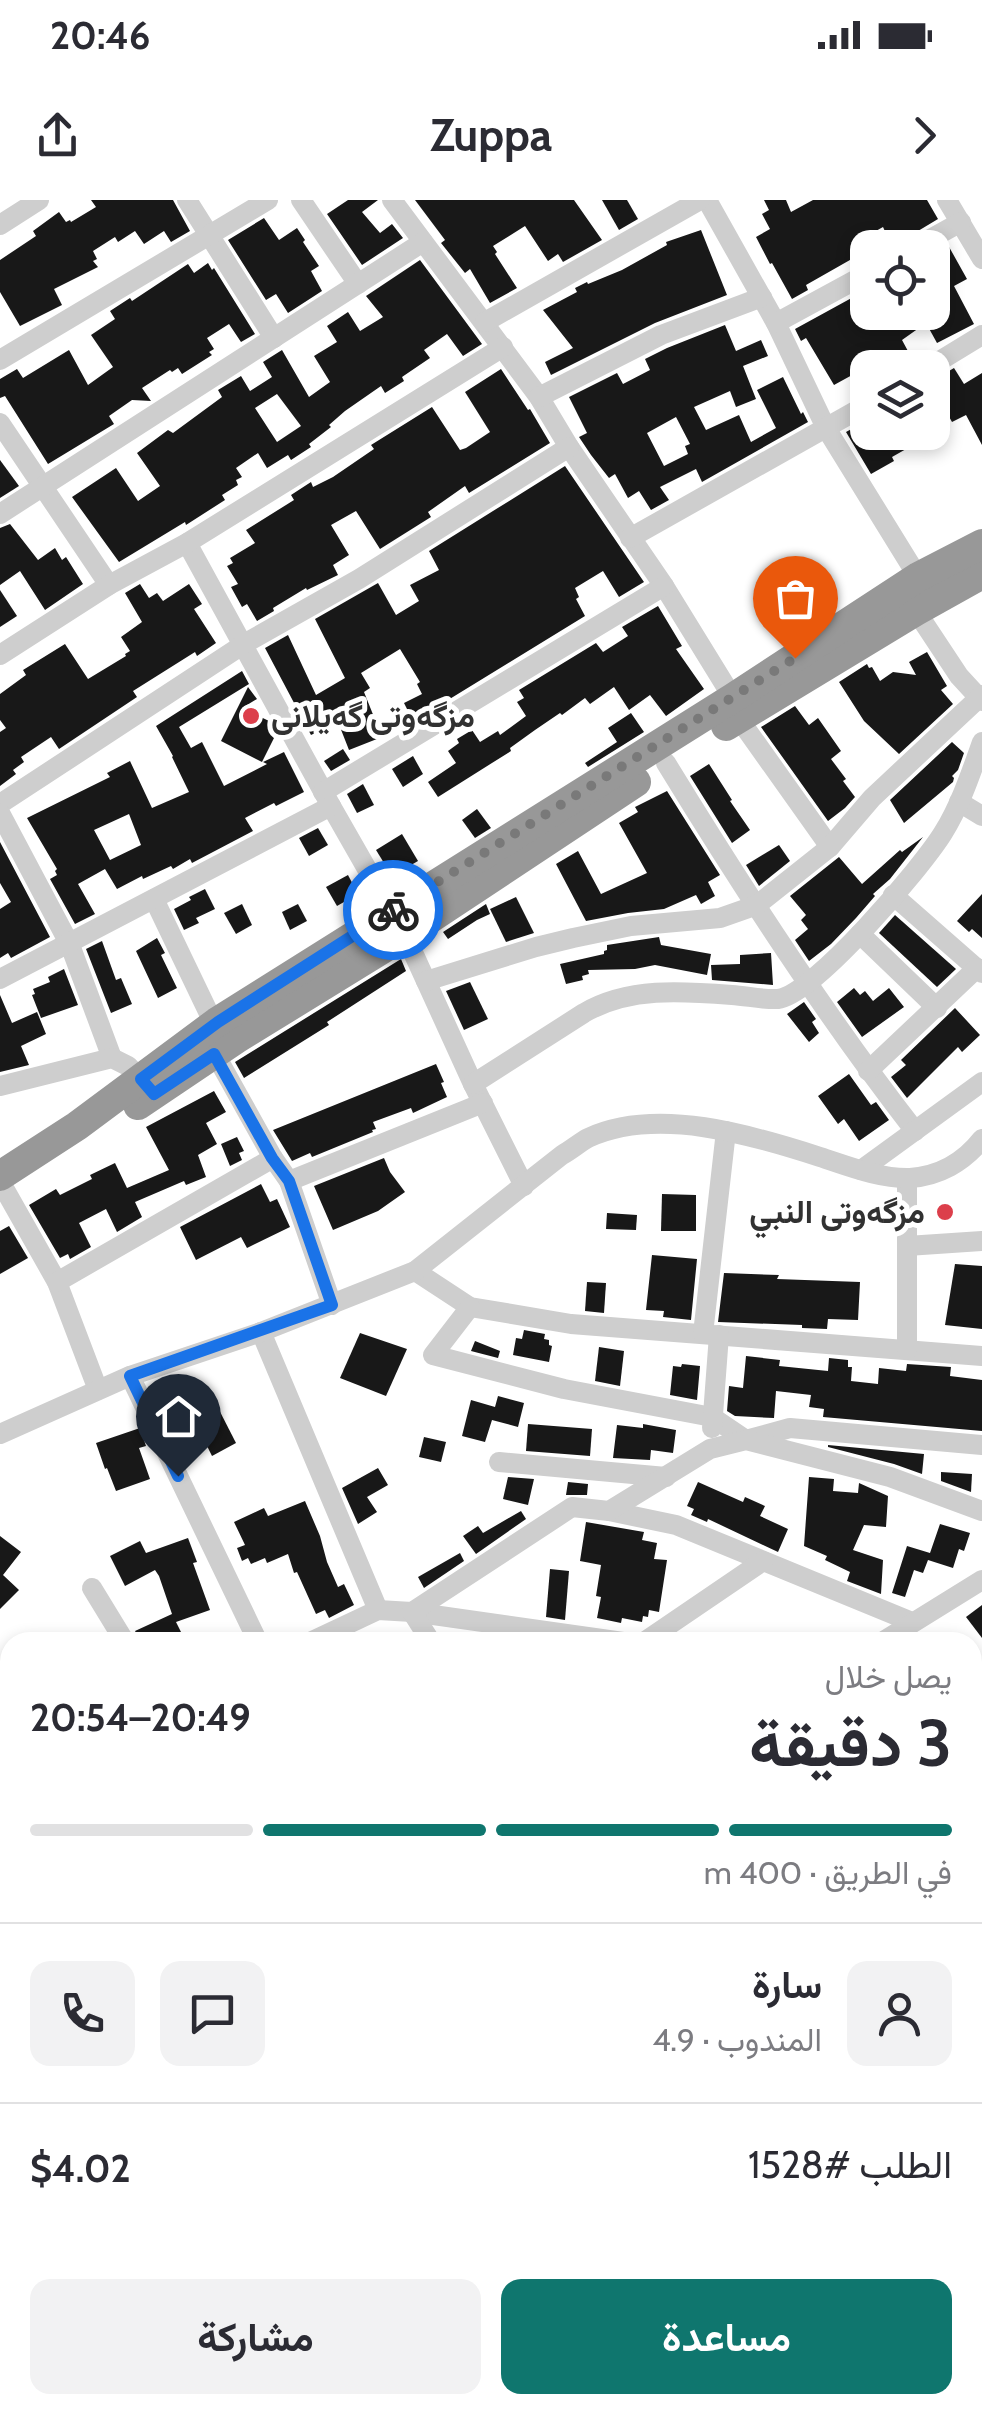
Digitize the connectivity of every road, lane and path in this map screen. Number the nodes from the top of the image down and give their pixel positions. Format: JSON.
{"nodes":[{"id":1,"x":39,"y":200,"type":"edge"},
{"id":2,"x":187,"y":200,"type":"edge"},
{"id":3,"x":268,"y":200,"type":"edge"},
{"id":4,"x":392,"y":200,"type":"edge"},
{"id":5,"x":704,"y":200,"type":"edge"},
{"id":6,"x":947,"y":200,"type":"edge"},
{"id":7,"x":311,"y":203,"type":"edge"},
{"id":8,"x":961,"y":222,"type":"junction"},
{"id":9,"x":0,"y":225,"type":"edge"},
{"id":10,"x":947,"y":230,"type":"edge"},
{"id":11,"x":210,"y":234,"type":"junction"},
{"id":12,"x":423,"y":242,"type":"junction"},
{"id":13,"x":982,"y":259,"type":"edge"},
{"id":14,"x":850,"y":283,"type":"edge"},
{"id":15,"x":358,"y":284,"type":"junction"},
{"id":16,"x":762,"y":297,"type":"junction"},
{"id":17,"x":485,"y":322,"type":"junction"},
{"id":18,"x":776,"y":323,"type":"junction"},
{"id":19,"x":982,"y":335,"type":"edge"},
{"id":20,"x":274,"y":338,"type":"junction"},
{"id":21,"x":503,"y":347,"type":"junction"},
{"id":22,"x":950,"y":355,"type":"edge"},
{"id":23,"x":0,"y":360,"type":"edge"},
{"id":24,"x":539,"y":397,"type":"junction"},
{"id":25,"x":850,"y":414,"type":"edge"},
{"id":26,"x":0,"y":424,"type":"edge"},
{"id":27,"x":826,"y":428,"type":"junction"},
{"id":28,"x":570,"y":447,"type":"junction"},
{"id":29,"x":44,"y":486,"type":"junction"},
{"id":30,"x":0,"y":514,"type":"edge"},
{"id":31,"x":630,"y":538,"type":"junction"},
{"id":32,"x":187,"y":543,"type":"junction"},
{"id":33,"x":982,"y":544,"type":"edge"},
{"id":34,"x":982,"y":574,"type":"edge"},
{"id":35,"x":918,"y":578,"type":"junction"},
{"id":36,"x":109,"y":585,"type":"junction"},
{"id":37,"x":664,"y":586,"type":"junction"},
{"id":38,"x":916,"y":611,"type":"junction"},
{"id":39,"x":244,"y":644,"type":"junction"},
{"id":40,"x":0,"y":655,"type":"edge"},
{"id":41,"x":981,"y":698,"type":"edge"},
{"id":42,"x":736,"y":708,"type":"junction"},
{"id":43,"x":982,"y":742,"type":"edge"},
{"id":44,"x":666,"y":762,"type":"junction"},
{"id":45,"x":327,"y":799,"type":"junction"},
{"id":46,"x":959,"y":802,"type":"junction"},
{"id":47,"x":0,"y":804,"type":"edge"},
{"id":48,"x":0,"y":813,"type":"edge"},
{"id":49,"x":982,"y":816,"type":"edge"},
{"id":50,"x":830,"y":846,"type":"junction"},
{"id":51,"x":893,"y":894,"type":"junction"},
{"id":52,"x":154,"y":899,"type":"junction"},
{"id":53,"x":757,"y":905,"type":"junction"},
{"id":54,"x":398,"y":923,"type":"junction"},
{"id":55,"x":860,"y":934,"type":"junction"},
{"id":56,"x":70,"y":944,"type":"junction"},
{"id":57,"x":979,"y":971,"type":"edge"},
{"id":58,"x":0,"y":979,"type":"edge"},
{"id":59,"x":426,"y":981,"type":"junction"},
{"id":60,"x":807,"y":984,"type":"junction"},
{"id":61,"x":937,"y":1008,"type":"junction"},
{"id":62,"x":214,"y":1039,"type":"junction"},
{"id":63,"x":112,"y":1058,"type":"junction"},
{"id":64,"x":868,"y":1072,"type":"junction"},
{"id":65,"x":982,"y":1082,"type":"edge"},
{"id":66,"x":0,"y":1086,"type":"edge"},
{"id":67,"x":147,"y":1086,"type":"junction"},
{"id":68,"x":478,"y":1094,"type":"junction"},
{"id":69,"x":726,"y":1131,"type":"junction"},
{"id":70,"x":914,"y":1131,"type":"junction"},
{"id":71,"x":982,"y":1139,"type":"edge"},
{"id":72,"x":272,"y":1158,"type":"junction"},
{"id":73,"x":861,"y":1170,"type":"junction"},
{"id":74,"x":907,"y":1178,"type":"junction"},
{"id":75,"x":289,"y":1181,"type":"junction"},
{"id":76,"x":2,"y":1186,"type":"edge"},
{"id":77,"x":524,"y":1186,"type":"junction"},
{"id":78,"x":982,"y":1242,"type":"edge"},
{"id":79,"x":907,"y":1246,"type":"junction"},
{"id":80,"x":415,"y":1271,"type":"junction"},
{"id":81,"x":58,"y":1282,"type":"junction"},
{"id":82,"x":332,"y":1305,"type":"junction"},
{"id":83,"x":470,"y":1307,"type":"junction"},
{"id":84,"x":261,"y":1332,"type":"junction"},
{"id":85,"x":711,"y":1335,"type":"junction"},
{"id":86,"x":907,"y":1350,"type":"junction"},
{"id":87,"x":982,"y":1356,"type":"edge"},
{"id":88,"x":130,"y":1376,"type":"junction"},
{"id":89,"x":98,"y":1390,"type":"junction"},
{"id":90,"x":712,"y":1417,"type":"junction"},
{"id":91,"x":0,"y":1434,"type":"edge"},
{"id":92,"x":746,"y":1440,"type":"junction"},
{"id":93,"x":982,"y":1445,"type":"edge"},
{"id":94,"x":710,"y":1450,"type":"junction"},
{"id":95,"x":499,"y":1462,"type":"dead end"},
{"id":96,"x":666,"y":1477,"type":"junction"},
{"id":97,"x":982,"y":1510,"type":"edge"},
{"id":98,"x":609,"y":1512,"type":"junction"},
{"id":99,"x":764,"y":1561,"type":"junction"},
{"id":100,"x":982,"y":1580,"type":"edge"},
{"id":101,"x":92,"y":1588,"type":"dead end"},
{"id":102,"x":378,"y":1610,"type":"junction"},
{"id":103,"x":412,"y":1612,"type":"junction"},
{"id":104,"x":912,"y":1622,"type":"junction"},
{"id":105,"x":672,"y":1623,"type":"junction"},
{"id":106,"x":119,"y":1632,"type":"edge"},
{"id":107,"x":253,"y":1632,"type":"edge"},
{"id":108,"x":331,"y":1632,"type":"edge"},
{"id":109,"x":425,"y":1632,"type":"edge"},
{"id":110,"x":553,"y":1632,"type":"edge"},
{"id":111,"x":659,"y":1632,"type":"edge"},
{"id":112,"x":679,"y":1632,"type":"edge"},
{"id":113,"x":897,"y":1632,"type":"edge"}],
"edges":[{"from":1,"to":9,"type":"street"},
{"from":2,"to":11,"type":"street"},
{"from":3,"to":11,"type":"street"},
{"from":4,"to":12,"type":"street"},
{"from":5,"to":16,"type":"street"},
{"from":5,"to":17,"type":"street"},
{"from":6,"to":8,"type":"street"},
{"from":7,"to":15,"type":"street"},
{"from":8,"to":10,"type":"street"},
{"from":8,"to":13,"type":"street"},
{"from":11,"to":20,"type":"street"},
{"from":11,"to":23,"type":"street"},
{"from":12,"to":15,"type":"street"},
{"from":12,"to":17,"type":"street"},
{"from":14,"to":18,"type":"street"},
{"from":15,"to":20,"type":"street"},
{"from":16,"to":18,"type":"street"},
{"from":16,"to":24,"type":"street"},
{"from":17,"to":21,"type":"street"},
{"from":18,"to":27,"type":"street"},
{"from":19,"to":22,"type":"street"},
{"from":20,"to":29,"type":"street"},
{"from":21,"to":24,"type":"street"},
{"from":21,"to":32,"type":"street"},
{"from":24,"to":28,"type":"street"},
{"from":25,"to":27,"type":"street"},
{"from":26,"to":29,"type":"street"},
{"from":27,"to":31,"type":"street"},
{"from":27,"to":35,"type":"street"},
{"from":28,"to":31,"type":"street"},
{"from":28,"to":39,"type":"street"},
{"from":29,"to":30,"type":"street"},
{"from":29,"to":36,"type":"street"},
{"from":31,"to":37,"type":"street"},
{"from":32,"to":36,"type":"street"},
{"from":32,"to":39,"type":"street"},
{"from":33,"to":35,"type":"highway"},
{"from":34,"to":38,"type":"highway"},
{"from":35,"to":42,"type":"highway"},
{"from":36,"to":40,"type":"street"},
{"from":37,"to":42,"type":"street"},
{"from":37,"to":45,"type":"street"},
{"from":38,"to":41,"type":"street"},
{"from":38,"to":42,"type":"highway"},
{"from":39,"to":45,"type":"street"},
{"from":39,"to":47,"type":"street"},
{"from":41,"to":50,"type":"street"},
{"from":42,"to":44,"type":"highway"},
{"from":42,"to":50,"type":"street"},
{"from":42,"to":54,"type":"highway"},
{"from":43,"to":46,"type":"street"},
{"from":44,"to":53,"type":"street"},
{"from":44,"to":54,"type":"highway"},
{"from":45,"to":52,"type":"street"},
{"from":45,"to":54,"type":"street"},
{"from":46,"to":49,"type":"street"},
{"from":46,"to":51,"type":"street"},
{"from":48,"to":56,"type":"street"},
{"from":50,"to":53,"type":"street"},
{"from":51,"to":55,"type":"street"},
{"from":51,"to":57,"type":"street"},
{"from":52,"to":56,"type":"street"},
{"from":52,"to":62,"type":"street"},
{"from":53,"to":59,"type":"street"},
{"from":53,"to":60,"type":"street"},
{"from":54,"to":59,"type":"street"},
{"from":54,"to":62,"type":"highway"},
{"from":55,"to":60,"type":"street"},
{"from":55,"to":61,"type":"street"},
{"from":56,"to":58,"type":"street"},
{"from":56,"to":63,"type":"street"},
{"from":57,"to":61,"type":"street"},
{"from":59,"to":68,"type":"street"},
{"from":60,"to":64,"type":"street"},
{"from":60,"to":68,"type":"street"},
{"from":61,"to":64,"type":"street"},
{"from":62,"to":67,"type":"highway"},
{"from":62,"to":72,"type":"street"},
{"from":63,"to":66,"type":"street"},
{"from":63,"to":67,"type":"street"},
{"from":64,"to":70,"type":"street"},
{"from":65,"to":70,"type":"street"},
{"from":67,"to":76,"type":"highway"},
{"from":68,"to":75,"type":"street"},
{"from":68,"to":77,"type":"street"},
{"from":69,"to":73,"type":"street"},
{"from":69,"to":77,"type":"street"},
{"from":69,"to":85,"type":"street"},
{"from":70,"to":73,"type":"street"},
{"from":71,"to":74,"type":"street"},
{"from":72,"to":75,"type":"street"},
{"from":72,"to":81,"type":"street"},
{"from":73,"to":74,"type":"street"},
{"from":74,"to":79,"type":"street"},
{"from":75,"to":82,"type":"street"},
{"from":76,"to":81,"type":"street"},
{"from":77,"to":80,"type":"street"},
{"from":78,"to":79,"type":"street"},
{"from":79,"to":86,"type":"street"},
{"from":80,"to":82,"type":"street"},
{"from":80,"to":83,"type":"street"},
{"from":81,"to":89,"type":"street"},
{"from":82,"to":84,"type":"street"},
{"from":83,"to":85,"type":"street"},
{"from":83,"to":90,"type":"street"},
{"from":84,"to":88,"type":"street"},
{"from":84,"to":102,"type":"street"},
{"from":85,"to":86,"type":"street"},
{"from":85,"to":90,"type":"street"},
{"from":86,"to":87,"type":"street"},
{"from":88,"to":89,"type":"street"},
{"from":88,"to":107,"type":"street"},
{"from":89,"to":91,"type":"street"},
{"from":90,"to":92,"type":"street"},
{"from":90,"to":94,"type":"street"},
{"from":92,"to":93,"type":"street"},
{"from":92,"to":94,"type":"street"},
{"from":92,"to":97,"type":"street"},
{"from":94,"to":96,"type":"street"},
{"from":95,"to":96,"type":"street"},
{"from":96,"to":98,"type":"street"},
{"from":98,"to":99,"type":"street"},
{"from":98,"to":103,"type":"street"},
{"from":99,"to":104,"type":"street"},
{"from":99,"to":105,"type":"street"},
{"from":100,"to":104,"type":"street"},
{"from":101,"to":106,"type":"street"},
{"from":102,"to":103,"type":"street"},
{"from":102,"to":108,"type":"street"},
{"from":103,"to":109,"type":"street"},
{"from":103,"to":110,"type":"street"},
{"from":104,"to":113,"type":"street"},
{"from":105,"to":111,"type":"street"},
{"from":105,"to":112,"type":"street"}]}
